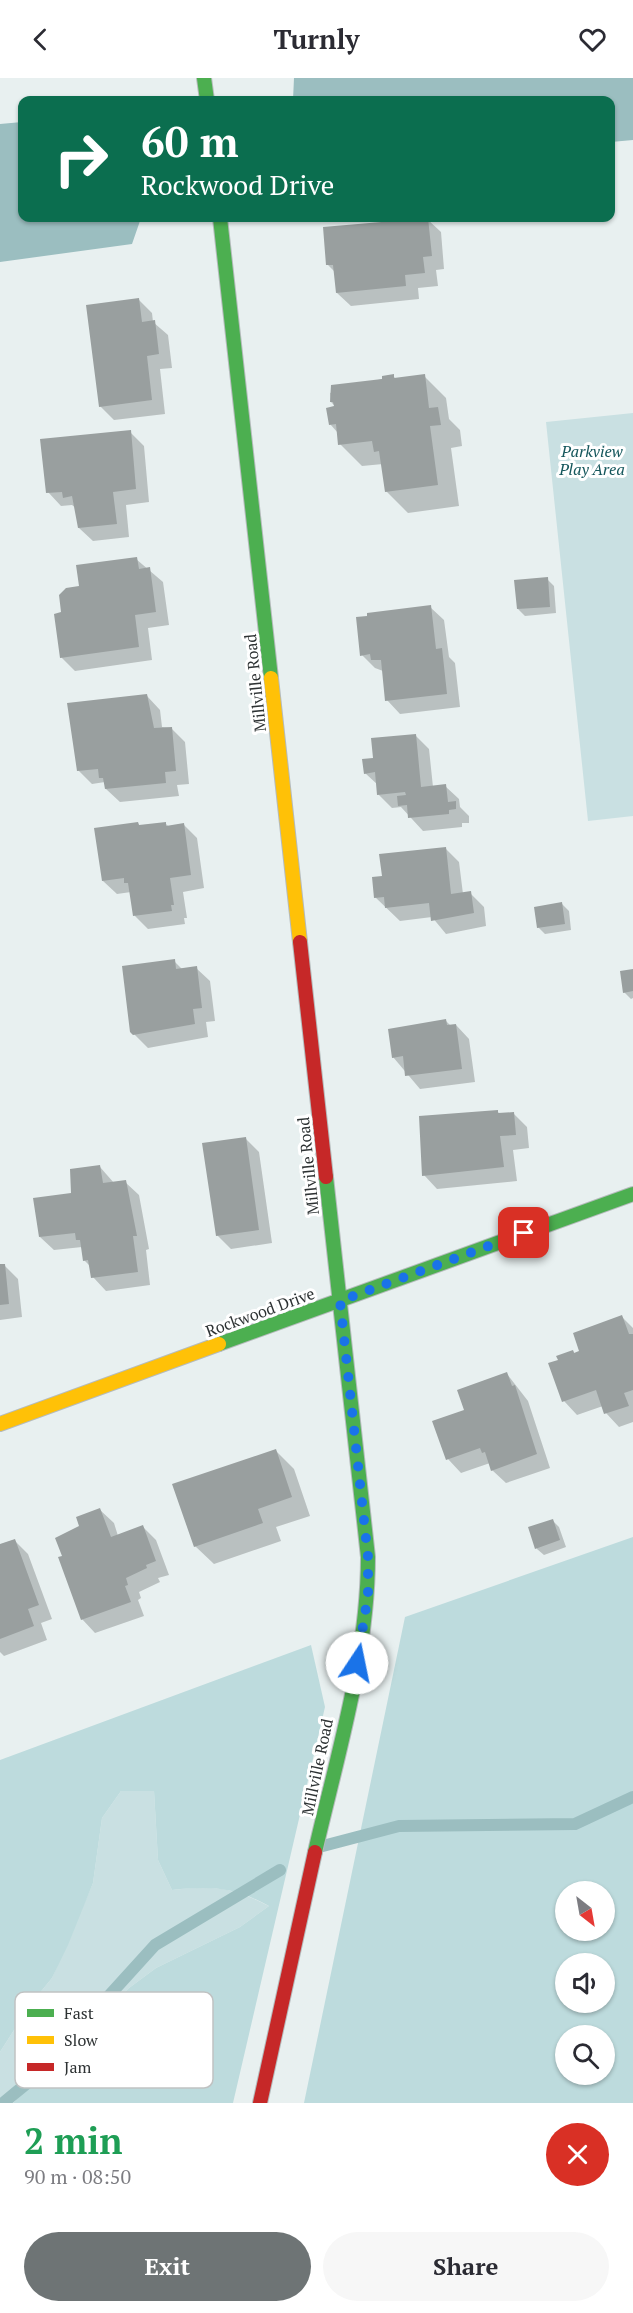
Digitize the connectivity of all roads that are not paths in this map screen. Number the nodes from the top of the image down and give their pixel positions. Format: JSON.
{"nodes":[{"id":1,"x":204,"y":78,"type":"edge"},
{"id":2,"x":206,"y":96,"type":"edge"},
{"id":3,"x":220,"y":222,"type":"edge"},
{"id":4,"x":633,"y":1194,"type":"edge"},
{"id":5,"x":340,"y":1301,"type":"junction"},
{"id":6,"x":0,"y":1424,"type":"edge"},
{"id":7,"x":260,"y":2103,"type":"edge"}],
"edges":[{"from":1,"to":2,"type":"street"},
{"from":3,"to":5,"type":"street","name":"Millville Road"},
{"from":4,"to":5,"type":"street","name":"Rockwood Drive"},
{"from":5,"to":6,"type":"street","name":"Rockwood Drive"},
{"from":5,"to":7,"type":"street","name":"Millville Road"}]}
